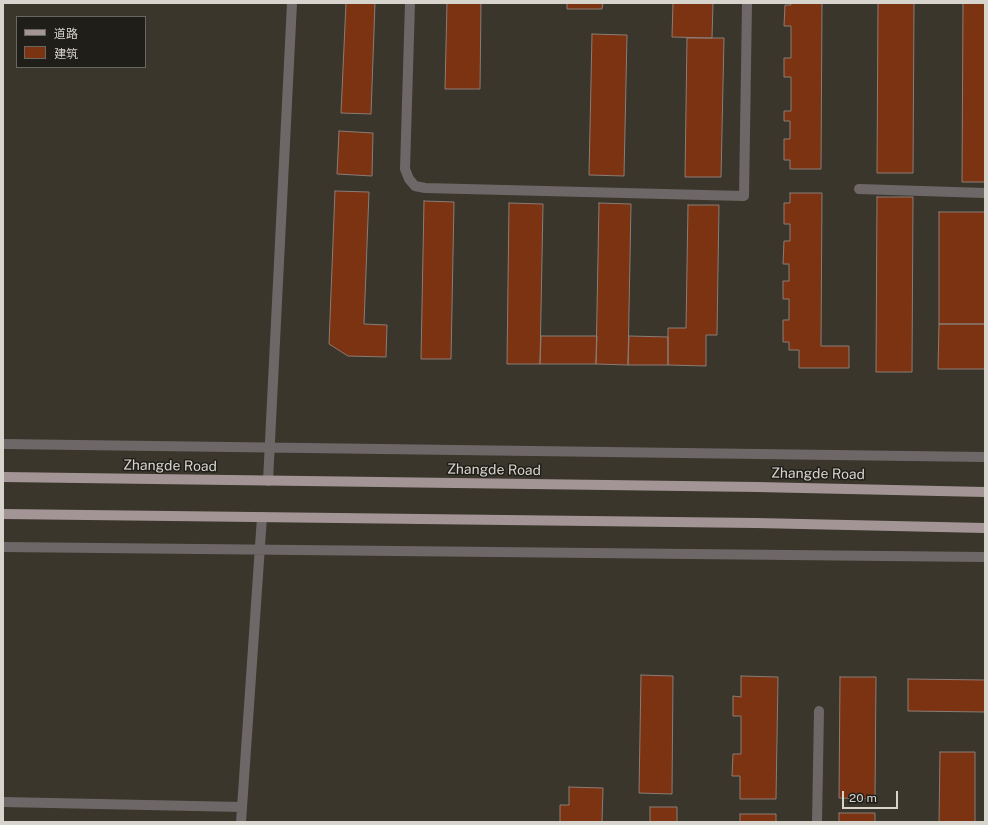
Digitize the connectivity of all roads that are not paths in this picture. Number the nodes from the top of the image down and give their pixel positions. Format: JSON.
{"nodes":[{"id":1,"x":292,"y":3,"type":"edge"},
{"id":2,"x":410,"y":3,"type":"edge"},
{"id":3,"x":747,"y":3,"type":"edge"},
{"id":4,"x":859,"y":189,"type":"dead end"},
{"id":5,"x":985,"y":193,"type":"edge"},
{"id":6,"x":3,"y":444,"type":"edge"},
{"id":7,"x":270,"y":448,"type":"junction"},
{"id":8,"x":985,"y":457,"type":"edge"},
{"id":9,"x":3,"y":477,"type":"edge"},
{"id":10,"x":268,"y":481,"type":"junction"},
{"id":11,"x":985,"y":492,"type":"edge"},
{"id":12,"x":3,"y":514,"type":"edge"},
{"id":13,"x":262,"y":517,"type":"junction"},
{"id":14,"x":985,"y":528,"type":"edge"},
{"id":15,"x":3,"y":547,"type":"edge"},
{"id":16,"x":260,"y":550,"type":"junction"},
{"id":17,"x":985,"y":557,"type":"edge"},
{"id":18,"x":819,"y":711,"type":"dead end"},
{"id":19,"x":3,"y":802,"type":"edge"},
{"id":20,"x":242,"y":807,"type":"junction"},
{"id":21,"x":241,"y":822,"type":"edge"},
{"id":22,"x":816,"y":822,"type":"edge"}],
"edges":[{"from":1,"to":7,"type":"street"},
{"from":2,"to":3,"type":"street"},
{"from":4,"to":5,"type":"street"},
{"from":6,"to":7,"type":"street"},
{"from":7,"to":8,"type":"street"},
{"from":7,"to":10,"type":"street"},
{"from":9,"to":10,"type":"main road","name":"Zhangde Road"},
{"from":10,"to":11,"type":"main road","name":"Zhangde Road"},
{"from":12,"to":13,"type":"main road"},
{"from":13,"to":14,"type":"main road"},
{"from":13,"to":16,"type":"street"},
{"from":15,"to":16,"type":"street"},
{"from":16,"to":17,"type":"street"},
{"from":16,"to":20,"type":"street"},
{"from":18,"to":22,"type":"street"},
{"from":19,"to":20,"type":"street"},
{"from":20,"to":21,"type":"street"}]}
